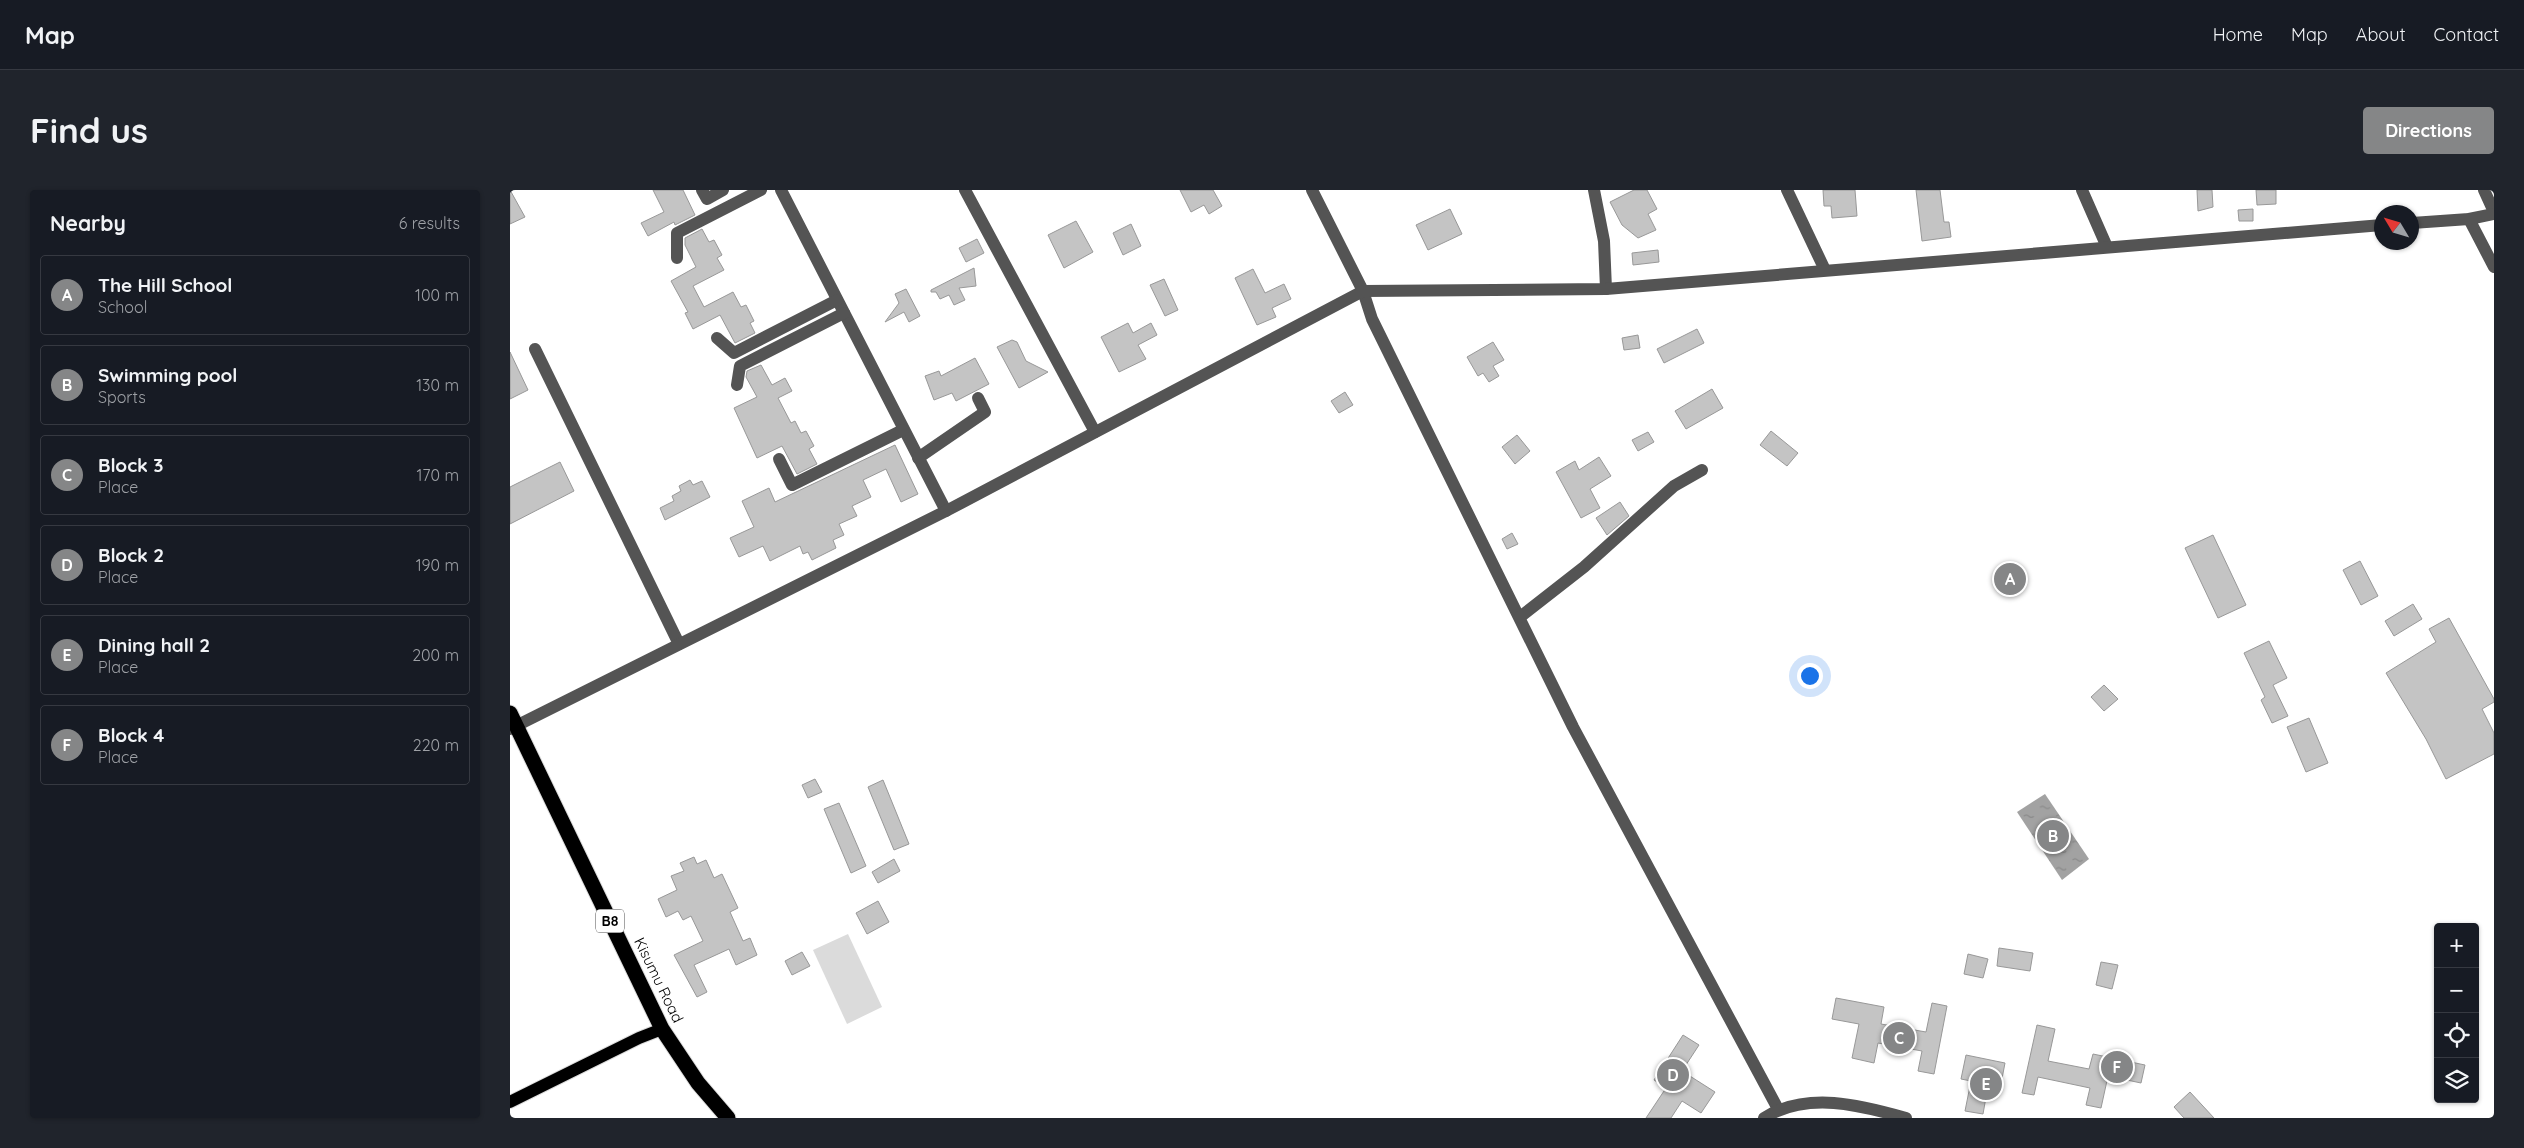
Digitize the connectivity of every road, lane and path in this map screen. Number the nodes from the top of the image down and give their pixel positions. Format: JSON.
{"nodes":[{"id":1,"x":702,"y":190,"type":"edge"},
{"id":2,"x":724,"y":190,"type":"edge"},
{"id":3,"x":761,"y":190,"type":"edge"},
{"id":4,"x":781,"y":190,"type":"edge"},
{"id":5,"x":965,"y":190,"type":"edge"},
{"id":6,"x":1312,"y":190,"type":"edge"},
{"id":7,"x":1594,"y":190,"type":"edge"},
{"id":8,"x":1787,"y":190,"type":"edge"},
{"id":9,"x":2082,"y":190,"type":"edge"},
{"id":10,"x":2484,"y":190,"type":"edge"},
{"id":11,"x":2494,"y":213,"type":"edge"},
{"id":12,"x":2469,"y":219,"type":"junction"},
{"id":13,"x":2419,"y":223,"type":"edge"},
{"id":14,"x":2374,"y":226,"type":"edge"},
{"id":15,"x":2107,"y":247,"type":"junction"},
{"id":16,"x":677,"y":258,"type":"dead end"},
{"id":17,"x":2494,"y":267,"type":"edge"},
{"id":18,"x":1825,"y":270,"type":"junction"},
{"id":19,"x":1606,"y":288,"type":"junction"},
{"id":20,"x":1363,"y":291,"type":"junction"},
{"id":21,"x":837,"y":300,"type":"junction"},
{"id":22,"x":844,"y":313,"type":"junction"},
{"id":23,"x":717,"y":338,"type":"dead end"},
{"id":24,"x":535,"y":348,"type":"dead end"},
{"id":25,"x":737,"y":385,"type":"dead end"},
{"id":26,"x":978,"y":398,"type":"dead end"},
{"id":27,"x":903,"y":430,"type":"junction"},
{"id":28,"x":1095,"y":432,"type":"junction"},
{"id":29,"x":918,"y":458,"type":"junction"},
{"id":30,"x":779,"y":459,"type":"dead end"},
{"id":31,"x":1702,"y":470,"type":"dead end"},
{"id":32,"x":946,"y":511,"type":"junction"},
{"id":33,"x":1520,"y":617,"type":"junction"},
{"id":34,"x":679,"y":644,"type":"junction"},
{"id":35,"x":512,"y":723,"type":"edge"},
{"id":36,"x":662,"y":1029,"type":"junction"},
{"id":37,"x":510,"y":1102,"type":"edge"},
{"id":38,"x":1778,"y":1109,"type":"junction"},
{"id":39,"x":728,"y":1118,"type":"edge"},
{"id":40,"x":1764,"y":1118,"type":"edge"},
{"id":41,"x":1906,"y":1118,"type":"edge"}],
"edges":[{"from":1,"to":2,"type":"street"},
{"from":3,"to":16,"type":"street"},
{"from":4,"to":21,"type":"street"},
{"from":5,"to":28,"type":"street"},
{"from":6,"to":20,"type":"street"},
{"from":7,"to":19,"type":"street"},
{"from":8,"to":18,"type":"street"},
{"from":9,"to":15,"type":"street"},
{"from":10,"to":11,"type":"street"},
{"from":11,"to":12,"type":"street"},
{"from":12,"to":13,"type":"street"},
{"from":12,"to":17,"type":"street"},
{"from":14,"to":15,"type":"street"},
{"from":15,"to":18,"type":"street"},
{"from":18,"to":19,"type":"street"},
{"from":19,"to":20,"type":"street"},
{"from":20,"to":28,"type":"street"},
{"from":20,"to":33,"type":"street"},
{"from":21,"to":22,"type":"street"},
{"from":21,"to":23,"type":"street"},
{"from":22,"to":25,"type":"street"},
{"from":22,"to":27,"type":"street"},
{"from":24,"to":34,"type":"street"},
{"from":26,"to":29,"type":"street"},
{"from":27,"to":29,"type":"street"},
{"from":27,"to":30,"type":"street"},
{"from":28,"to":32,"type":"street"},
{"from":29,"to":32,"type":"street"},
{"from":31,"to":33,"type":"street"},
{"from":32,"to":34,"type":"street"},
{"from":33,"to":38,"type":"street"},
{"from":34,"to":35,"type":"street"},
{"from":35,"to":36,"type":"highway","name":"Kisumu Road","number":"B8"},
{"from":36,"to":37,"type":"main road"},
{"from":36,"to":39,"type":"highway","name":"Kisumu Road","number":"B8"},
{"from":38,"to":40,"type":"street"},
{"from":38,"to":41,"type":"street"}]}
